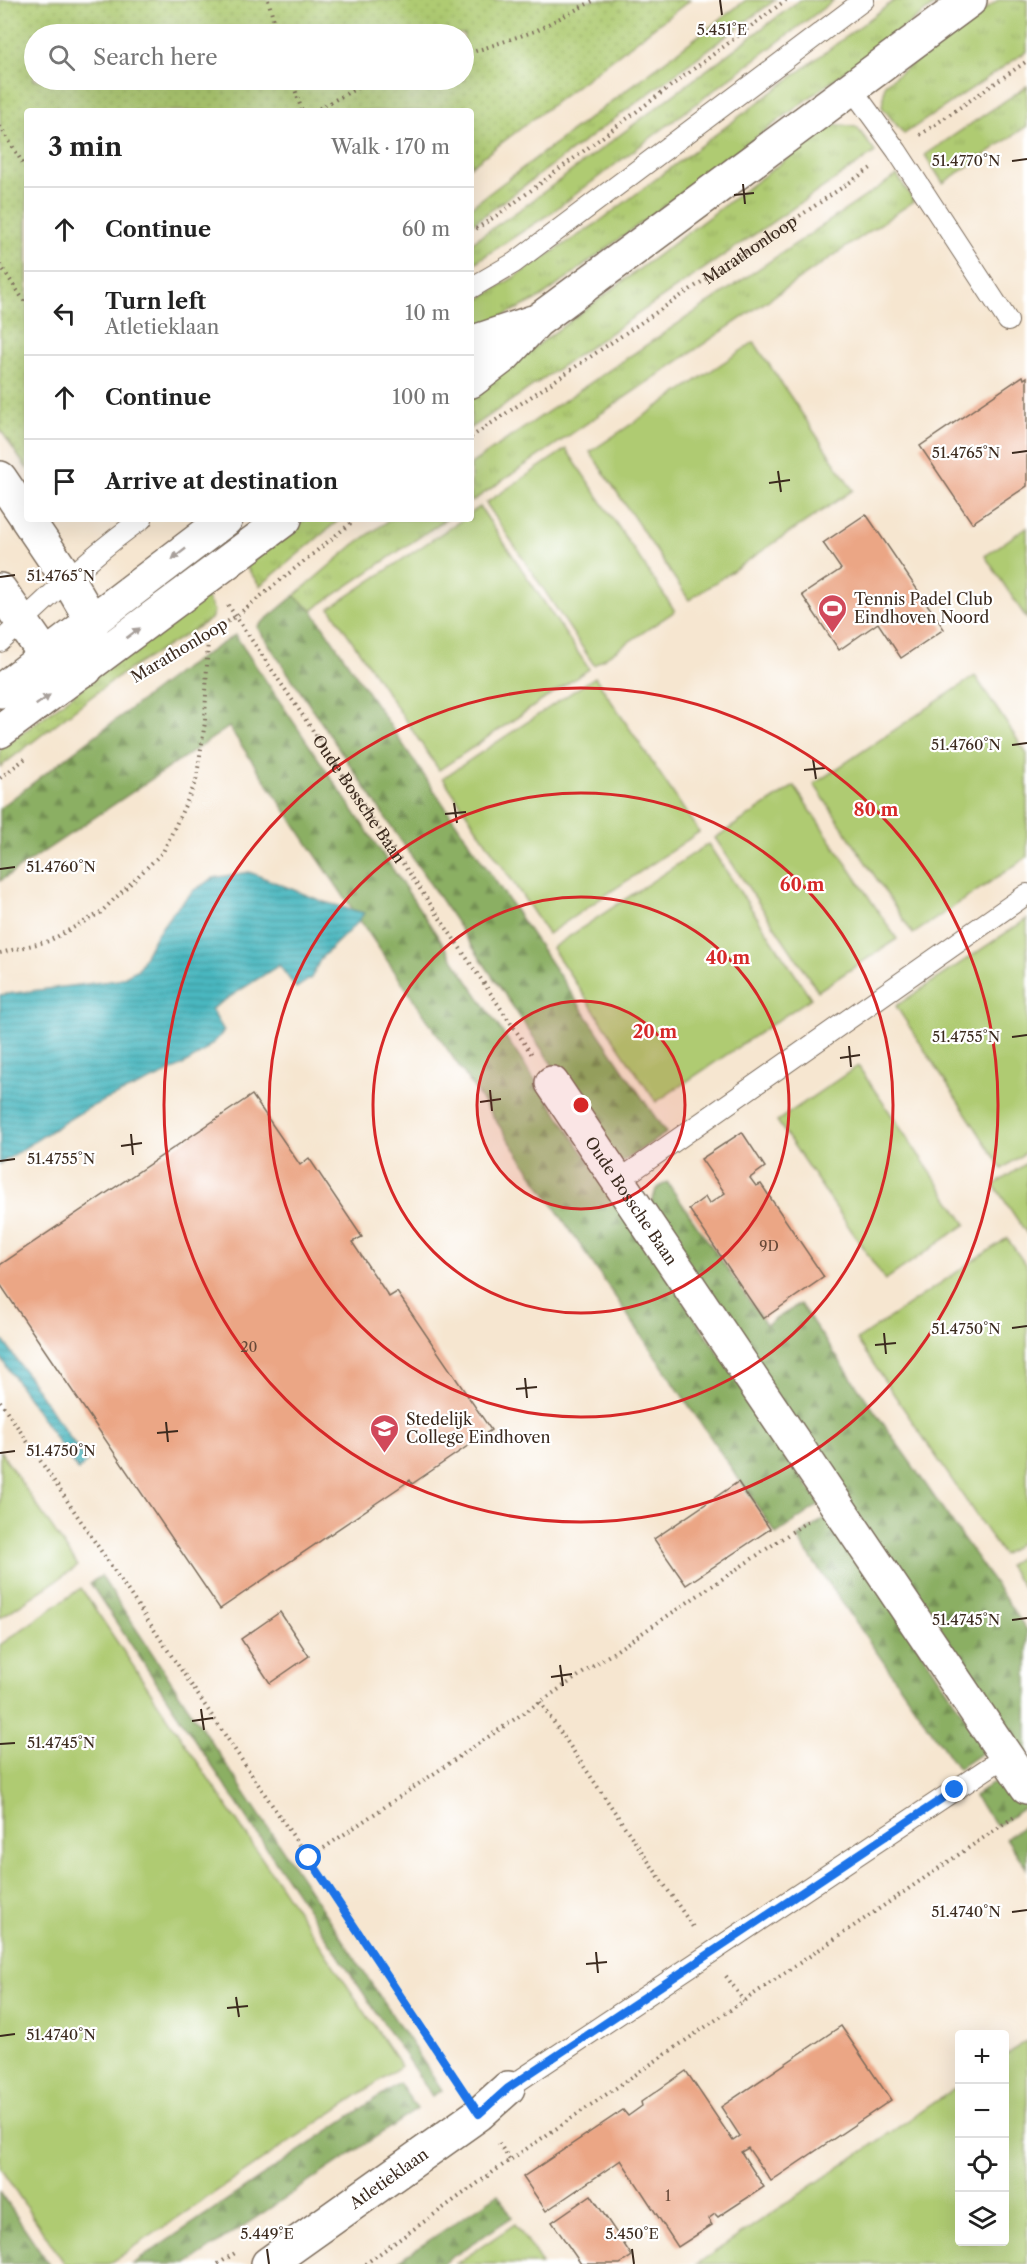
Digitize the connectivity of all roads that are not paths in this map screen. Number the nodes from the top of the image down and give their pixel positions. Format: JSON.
{"nodes":[{"id":1,"x":864,"y":0,"type":"edge"},
{"id":2,"x":970,"y":0,"type":"edge"},
{"id":3,"x":852,"y":88,"type":"junction"},
{"id":4,"x":474,"y":286,"type":"edge"},
{"id":5,"x":537,"y":321,"type":"junction"},
{"id":6,"x":1008,"y":321,"type":"dead end"},
{"id":7,"x":474,"y":342,"type":"edge"},
{"id":8,"x":474,"y":379,"type":"edge"},
{"id":9,"x":0,"y":478,"type":"edge"},
{"id":10,"x":24,"y":514,"type":"edge"},
{"id":11,"x":29,"y":522,"type":"edge"},
{"id":12,"x":138,"y":522,"type":"edge"},
{"id":13,"x":222,"y":522,"type":"edge"},
{"id":14,"x":281,"y":522,"type":"edge"},
{"id":15,"x":67,"y":578,"type":"junction"},
{"id":16,"x":0,"y":590,"type":"edge"},
{"id":17,"x":92,"y":621,"type":"junction"},
{"id":18,"x":11,"y":632,"type":"edge"},
{"id":19,"x":46,"y":656,"type":"junction"},
{"id":20,"x":86,"y":669,"type":"junction"},
{"id":21,"x":0,"y":691,"type":"edge"},
{"id":22,"x":0,"y":731,"type":"edge"},
{"id":23,"x":1027,"y":894,"type":"edge"},
{"id":24,"x":552,"y":1083,"type":"road end"},
{"id":25,"x":618,"y":1181,"type":"junction"},
{"id":26,"x":1006,"y":1756,"type":"junction"},
{"id":27,"x":1022,"y":1801,"type":"edge"},
{"id":28,"x":508,"y":2088,"type":"joint"},
{"id":29,"x":268,"y":2264,"type":"edge"}],
"edges":[{"from":1,"to":4,"type":"lane"},
{"from":2,"to":3,"type":"street"},
{"from":3,"to":5,"type":"street"},
{"from":3,"to":6,"type":"lane"},
{"from":5,"to":7,"type":"street"},
{"from":5,"to":8,"type":"street"},
{"from":9,"to":10,"type":"street"},
{"from":11,"to":15,"type":"street"},
{"from":12,"to":15,"type":"lane"},
{"from":13,"to":17,"type":"street","one_way":true},
{"from":20,"to":14,"type":"street","one_way":true},
{"from":15,"to":17,"type":"street"},
{"from":15,"to":18,"type":"lane"},
{"from":16,"to":18,"type":"street"},
{"from":17,"to":19,"type":"street"},
{"from":17,"to":20,"type":"street"},
{"from":18,"to":19,"type":"street"},
{"from":19,"to":20,"type":"street"},
{"from":19,"to":21,"type":"street"},
{"from":22,"to":20,"type":"street","one_way":true},
{"from":23,"to":25,"type":"lane"},
{"from":24,"to":25,"type":"street","name":"Oude Bossche Baan"},
{"from":25,"to":26,"type":"street","name":"Oude Bossche Baan"},
{"from":26,"to":27,"type":"street","name":"Oude Bossche Baan"},
{"from":26,"to":28,"type":"lane"},
{"from":28,"to":29,"type":"street","name":"Atletieklaan"}]}
